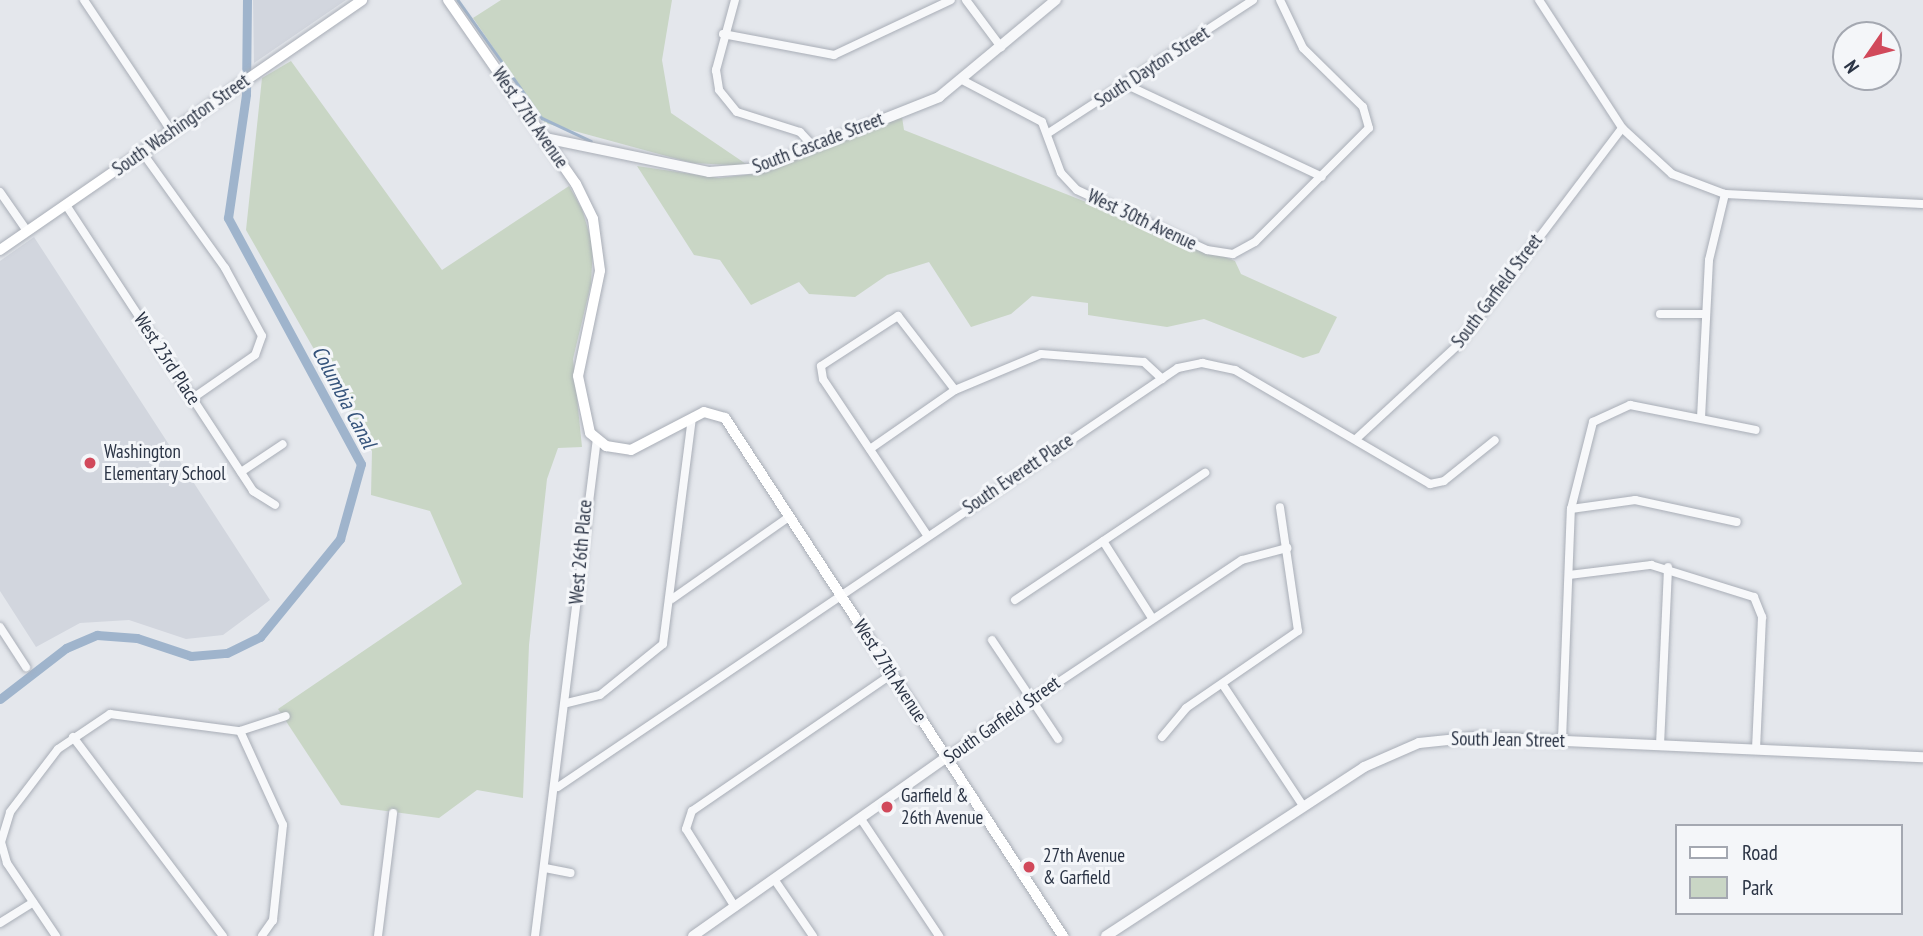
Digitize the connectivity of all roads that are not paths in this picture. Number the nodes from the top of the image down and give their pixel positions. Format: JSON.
{"nodes":[{"id":1,"x":84,"y":0,"type":"edge"},
{"id":2,"x":362,"y":0,"type":"edge"},
{"id":3,"x":448,"y":0,"type":"edge"},
{"id":4,"x":735,"y":0,"type":"edge"},
{"id":5,"x":951,"y":0,"type":"edge"},
{"id":6,"x":965,"y":0,"type":"edge"},
{"id":7,"x":1056,"y":0,"type":"edge"},
{"id":8,"x":1253,"y":0,"type":"edge"},
{"id":9,"x":1280,"y":0,"type":"edge"},
{"id":10,"x":1539,"y":0,"type":"edge"},
{"id":11,"x":723,"y":34,"type":"junction"},
{"id":12,"x":1001,"y":47,"type":"junction"},
{"id":13,"x":964,"y":81,"type":"junction"},
{"id":14,"x":1129,"y":86,"type":"junction"},
{"id":15,"x":1622,"y":128,"type":"junction"},
{"id":16,"x":172,"y":132,"type":"junction"},
{"id":17,"x":1050,"y":132,"type":"junction"},
{"id":18,"x":545,"y":138,"type":"junction"},
{"id":19,"x":811,"y":145,"type":"junction"},
{"id":20,"x":142,"y":152,"type":"junction"},
{"id":21,"x":1321,"y":177,"type":"junction"},
{"id":22,"x":0,"y":192,"type":"edge"},
{"id":23,"x":1725,"y":194,"type":"junction"},
{"id":24,"x":1923,"y":204,"type":"edge"},
{"id":25,"x":66,"y":205,"type":"junction"},
{"id":26,"x":27,"y":231,"type":"junction"},
{"id":27,"x":0,"y":250,"type":"edge"},
{"id":28,"x":1706,"y":313,"type":"junction"},
{"id":29,"x":1660,"y":314,"type":"dead end"},
{"id":30,"x":1162,"y":379,"type":"junction"},
{"id":31,"x":955,"y":390,"type":"junction"},
{"id":32,"x":193,"y":398,"type":"junction"},
{"id":33,"x":1701,"y":418,"type":"junction"},
{"id":34,"x":692,"y":419,"type":"junction"},
{"id":35,"x":1756,"y":430,"type":"dead end"},
{"id":36,"x":1356,"y":439,"type":"junction"},
{"id":37,"x":1495,"y":439,"type":"dead end"},
{"id":38,"x":597,"y":441,"type":"junction"},
{"id":39,"x":284,"y":444,"type":"dead end"},
{"id":40,"x":870,"y":449,"type":"junction"},
{"id":41,"x":241,"y":472,"type":"junction"},
{"id":42,"x":1205,"y":473,"type":"dead end"},
{"id":43,"x":275,"y":505,"type":"dead end"},
{"id":44,"x":1280,"y":507,"type":"dead end"},
{"id":45,"x":1571,"y":509,"type":"junction"},
{"id":46,"x":790,"y":516,"type":"junction"},
{"id":47,"x":1737,"y":522,"type":"dead end"},
{"id":48,"x":927,"y":535,"type":"junction"},
{"id":49,"x":1103,"y":541,"type":"junction"},
{"id":50,"x":1287,"y":548,"type":"junction"},
{"id":51,"x":1668,"y":567,"type":"junction"},
{"id":52,"x":1569,"y":575,"type":"junction"},
{"id":53,"x":840,"y":594,"type":"junction"},
{"id":54,"x":672,"y":599,"type":"junction"},
{"id":55,"x":1014,"y":600,"type":"dead end"},
{"id":56,"x":1152,"y":618,"type":"junction"},
{"id":57,"x":0,"y":627,"type":"edge"},
{"id":58,"x":992,"y":640,"type":"dead end"},
{"id":59,"x":26,"y":667,"type":"dead end"},
{"id":60,"x":892,"y":674,"type":"junction"},
{"id":61,"x":1223,"y":685,"type":"junction"},
{"id":62,"x":1031,"y":698,"type":"junction"},
{"id":63,"x":567,"y":702,"type":"junction"},
{"id":64,"x":286,"y":716,"type":"dead end"},
{"id":65,"x":240,"y":731,"type":"junction"},
{"id":66,"x":73,"y":737,"type":"junction"},
{"id":67,"x":1162,"y":737,"type":"dead end"},
{"id":68,"x":1058,"y":739,"type":"dead end"},
{"id":69,"x":1562,"y":740,"type":"junction"},
{"id":70,"x":1660,"y":745,"type":"junction"},
{"id":71,"x":1756,"y":749,"type":"junction"},
{"id":72,"x":1923,"y":757,"type":"edge"},
{"id":73,"x":946,"y":758,"type":"junction"},
{"id":74,"x":558,"y":787,"type":"junction"},
{"id":75,"x":1303,"y":806,"type":"junction"},
{"id":76,"x":393,"y":813,"type":"dead end"},
{"id":77,"x":862,"y":819,"type":"junction"},
{"id":78,"x":545,"y":868,"type":"junction"},
{"id":79,"x":570,"y":873,"type":"dead end"},
{"id":80,"x":775,"y":879,"type":"junction"},
{"id":81,"x":33,"y":902,"type":"junction"},
{"id":82,"x":735,"y":907,"type":"junction"},
{"id":83,"x":0,"y":923,"type":"edge"},
{"id":84,"x":695,"y":935,"type":"edge"},
{"id":85,"x":56,"y":936,"type":"edge"},
{"id":86,"x":223,"y":936,"type":"edge"},
{"id":87,"x":262,"y":936,"type":"edge"},
{"id":88,"x":378,"y":936,"type":"edge"},
{"id":89,"x":535,"y":936,"type":"edge"},
{"id":90,"x":813,"y":936,"type":"edge"},
{"id":91,"x":939,"y":936,"type":"edge"},
{"id":92,"x":1063,"y":936,"type":"edge"},
{"id":93,"x":1106,"y":936,"type":"edge"}],
"edges":[{"from":1,"to":16,"type":"street"},
{"from":2,"to":16,"type":"main road","name":"South Washington Street"},
{"from":3,"to":18,"type":"main road","name":"West 27th Avenue"},
{"from":4,"to":11,"type":"street"},
{"from":5,"to":11,"type":"street"},
{"from":6,"to":12,"type":"street"},
{"from":7,"to":12,"type":"street","name":"South Cascade Street"},
{"from":8,"to":14,"type":"street","name":"South Dayton Street"},
{"from":9,"to":21,"type":"street"},
{"from":10,"to":15,"type":"street"},
{"from":11,"to":19,"type":"street"},
{"from":12,"to":13,"type":"street","name":"South Cascade Street"},
{"from":13,"to":17,"type":"street"},
{"from":13,"to":19,"type":"street","name":"South Cascade Street"},
{"from":14,"to":17,"type":"street","name":"South Dayton Street"},
{"from":14,"to":21,"type":"street"},
{"from":15,"to":23,"type":"street"},
{"from":15,"to":36,"type":"street","name":"South Garfield Street"},
{"from":16,"to":20,"type":"main road","name":"South Washington Street"},
{"from":17,"to":21,"type":"street","name":"West 30th Avenue"},
{"from":18,"to":19,"type":"street","name":"South Cascade Street"},
{"from":18,"to":38,"type":"main road","name":"West 27th Avenue"},
{"from":20,"to":25,"type":"main road","name":"South Washington Street"},
{"from":20,"to":32,"type":"street"},
{"from":22,"to":26,"type":"street"},
{"from":23,"to":24,"type":"street"},
{"from":23,"to":28,"type":"street"},
{"from":25,"to":26,"type":"main road","name":"South Washington Street"},
{"from":25,"to":32,"type":"street","name":"West 23rd Place"},
{"from":26,"to":27,"type":"main road","name":"South Washington Street"},
{"from":28,"to":29,"type":"street"},
{"from":28,"to":33,"type":"street"},
{"from":30,"to":31,"type":"street"},
{"from":30,"to":36,"type":"street","name":"South Everett Place"},
{"from":30,"to":48,"type":"street","name":"South Everett Place"},
{"from":31,"to":40,"type":"street"},
{"from":31,"to":40,"type":"street"},
{"from":32,"to":41,"type":"street","name":"West 23rd Place"},
{"from":33,"to":35,"type":"street"},
{"from":33,"to":45,"type":"street"},
{"from":34,"to":38,"type":"main road"},
{"from":34,"to":46,"type":"main road","name":"West 27th Avenue"},
{"from":34,"to":54,"type":"street"},
{"from":36,"to":37,"type":"street","name":"South Everett Place"},
{"from":38,"to":63,"type":"street","name":"West 26th Place"},
{"from":39,"to":41,"type":"street"},
{"from":40,"to":48,"type":"street"},
{"from":41,"to":43,"type":"street","name":"West 23rd Place"},
{"from":42,"to":49,"type":"street"},
{"from":44,"to":50,"type":"street"},
{"from":45,"to":47,"type":"street"},
{"from":45,"to":52,"type":"street"},
{"from":46,"to":53,"type":"main road","name":"West 27th Avenue"},
{"from":46,"to":54,"type":"street"},
{"from":48,"to":53,"type":"street","name":"South Everett Place"},
{"from":49,"to":55,"type":"street"},
{"from":49,"to":56,"type":"street"},
{"from":50,"to":56,"type":"street","name":"South Garfield Street"},
{"from":50,"to":61,"type":"street"},
{"from":51,"to":52,"type":"street"},
{"from":51,"to":70,"type":"street"},
{"from":51,"to":71,"type":"street"},
{"from":52,"to":69,"type":"street"},
{"from":53,"to":60,"type":"main road","name":"West 27th Avenue"},
{"from":53,"to":74,"type":"street","name":"South Everett Place"},
{"from":54,"to":63,"type":"street"},
{"from":56,"to":62,"type":"street","name":"South Garfield Street"},
{"from":57,"to":59,"type":"street"},
{"from":58,"to":62,"type":"street"},
{"from":60,"to":73,"type":"main road","name":"West 27th Avenue"},
{"from":60,"to":82,"type":"street"},
{"from":61,"to":67,"type":"street"},
{"from":61,"to":75,"type":"street"},
{"from":62,"to":68,"type":"street"},
{"from":62,"to":73,"type":"street","name":"South Garfield Street"},
{"from":63,"to":74,"type":"street","name":"West 26th Place"},
{"from":64,"to":65,"type":"street"},
{"from":65,"to":66,"type":"street"},
{"from":65,"to":87,"type":"street"},
{"from":66,"to":81,"type":"street"},
{"from":66,"to":86,"type":"street"},
{"from":69,"to":70,"type":"street","name":"South Jean Street"},
{"from":69,"to":75,"type":"street","name":"South Jean Street"},
{"from":70,"to":71,"type":"street","name":"South Jean Street"},
{"from":71,"to":72,"type":"street","name":"South Jean Street"},
{"from":73,"to":77,"type":"street","name":"South Garfield Street"},
{"from":73,"to":92,"type":"main road","name":"West 27th Avenue"},
{"from":74,"to":78,"type":"street","name":"West 26th Place"},
{"from":75,"to":93,"type":"street","name":"South Jean Street"},
{"from":76,"to":88,"type":"street"},
{"from":77,"to":80,"type":"street","name":"South Garfield Street"},
{"from":77,"to":91,"type":"street"},
{"from":78,"to":79,"type":"street"},
{"from":78,"to":89,"type":"street","name":"West 26th Place"},
{"from":80,"to":82,"type":"street","name":"South Garfield Street"},
{"from":80,"to":90,"type":"street"},
{"from":81,"to":83,"type":"street"},
{"from":81,"to":85,"type":"street"},
{"from":82,"to":84,"type":"street","name":"South Garfield Street"}]}
